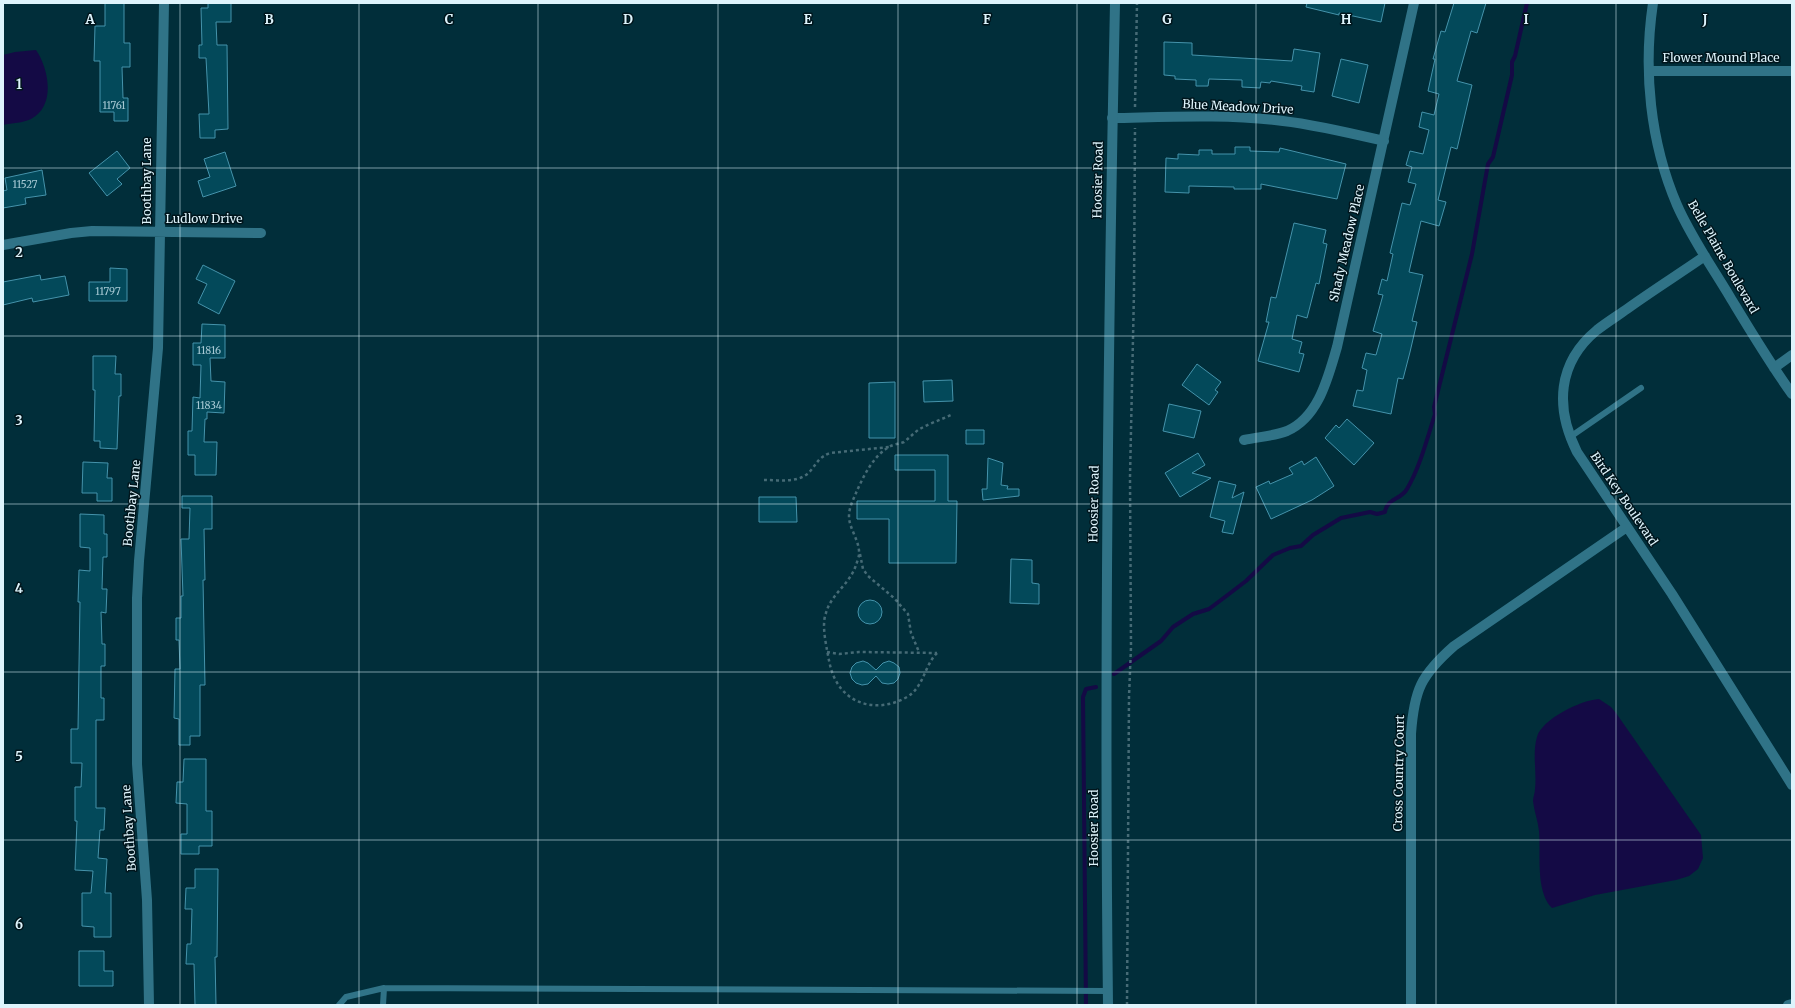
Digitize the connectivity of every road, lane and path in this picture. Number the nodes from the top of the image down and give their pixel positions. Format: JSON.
{"nodes":[{"id":1,"x":164,"y":3,"type":"edge"},
{"id":2,"x":1115,"y":3,"type":"edge"},
{"id":3,"x":1137,"y":3,"type":"edge"},
{"id":4,"x":1414,"y":3,"type":"edge"},
{"id":5,"x":1653,"y":3,"type":"edge"},
{"id":6,"x":1649,"y":71,"type":"junction"},
{"id":7,"x":1792,"y":71,"type":"edge"},
{"id":8,"x":1112,"y":118,"type":"junction"},
{"id":9,"x":1134,"y":118,"type":"junction"},
{"id":10,"x":1384,"y":141,"type":"junction"},
{"id":11,"x":160,"y":232,"type":"junction"},
{"id":12,"x":262,"y":233,"type":"dead end"},
{"id":13,"x":3,"y":245,"type":"edge"},
{"id":14,"x":1705,"y":256,"type":"junction"},
{"id":15,"x":1792,"y":355,"type":"edge"},
{"id":16,"x":1774,"y":368,"type":"junction"},
{"id":17,"x":1641,"y":388,"type":"dead end"},
{"id":18,"x":1792,"y":394,"type":"edge"},
{"id":19,"x":951,"y":415,"type":"dead end"},
{"id":20,"x":1570,"y":437,"type":"junction"},
{"id":21,"x":1244,"y":440,"type":"dead end"},
{"id":22,"x":889,"y":447,"type":"junction"},
{"id":23,"x":764,"y":480,"type":"dead end"},
{"id":24,"x":1627,"y":527,"type":"junction"},
{"id":25,"x":860,"y":554,"type":"junction"},
{"id":26,"x":827,"y":652,"type":"junction"},
{"id":27,"x":919,"y":652,"type":"junction"},
{"id":28,"x":1792,"y":785,"type":"edge"},
{"id":29,"x":384,"y":988,"type":"junction"},
{"id":30,"x":1108,"y":991,"type":"junction"},
{"id":31,"x":1792,"y":1004,"type":"edge"},
{"id":32,"x":149,"y":1005,"type":"edge"},
{"id":33,"x":339,"y":1005,"type":"edge"},
{"id":34,"x":383,"y":1005,"type":"edge"},
{"id":35,"x":1108,"y":1005,"type":"edge"},
{"id":36,"x":1127,"y":1005,"type":"edge"},
{"id":37,"x":1411,"y":1005,"type":"edge"},
{"id":38,"x":1788,"y":1005,"type":"edge"}],
"edges":[{"from":1,"to":11,"type":"street","name":"Boothbay Lane"},
{"from":2,"to":8,"type":"street","name":"Hoosier Road"},
{"from":3,"to":9,"type":"path"},
{"from":4,"to":10,"type":"street","name":"Shady Meadow Place"},
{"from":5,"to":6,"type":"street","name":"Belle Plaine Boulevard"},
{"from":6,"to":7,"type":"street","name":"Flower Mound Place"},
{"from":6,"to":14,"type":"street","name":"Belle Plaine Boulevard"},
{"from":8,"to":9,"type":"street","name":"Blue Meadow Drive"},
{"from":8,"to":30,"type":"street","name":"Hoosier Road"},
{"from":9,"to":10,"type":"street","name":"Blue Meadow Drive"},
{"from":9,"to":36,"type":"path"},
{"from":10,"to":21,"type":"street","name":"Shady Meadow Place"},
{"from":11,"to":12,"type":"street","name":"Ludlow Drive"},
{"from":11,"to":13,"type":"street","name":"Ludlow Drive"},
{"from":11,"to":32,"type":"street","name":"Boothbay Lane"},
{"from":14,"to":16,"type":"street","name":"Belle Plaine Boulevard"},
{"from":14,"to":20,"type":"street","name":"Bird Key Boulevard"},
{"from":15,"to":16,"type":"street"},
{"from":16,"to":18,"type":"street","name":"Belle Plaine Boulevard"},
{"from":17,"to":20,"type":"lane"},
{"from":19,"to":22,"type":"path"},
{"from":20,"to":24,"type":"street","name":"Bird Key Boulevard"},
{"from":22,"to":23,"type":"path"},
{"from":22,"to":25,"type":"path"},
{"from":24,"to":28,"type":"street","name":"Bird Key Boulevard"},
{"from":24,"to":37,"type":"street","name":"Cross Country Court"},
{"from":25,"to":26,"type":"path"},
{"from":25,"to":27,"type":"path"},
{"from":26,"to":27,"type":"path"},
{"from":26,"to":27,"type":"path"},
{"from":29,"to":30,"type":"lane"},
{"from":29,"to":33,"type":"lane"},
{"from":29,"to":34,"type":"lane"},
{"from":30,"to":35,"type":"street","name":"Hoosier Road"},
{"from":31,"to":38,"type":"street"}]}
